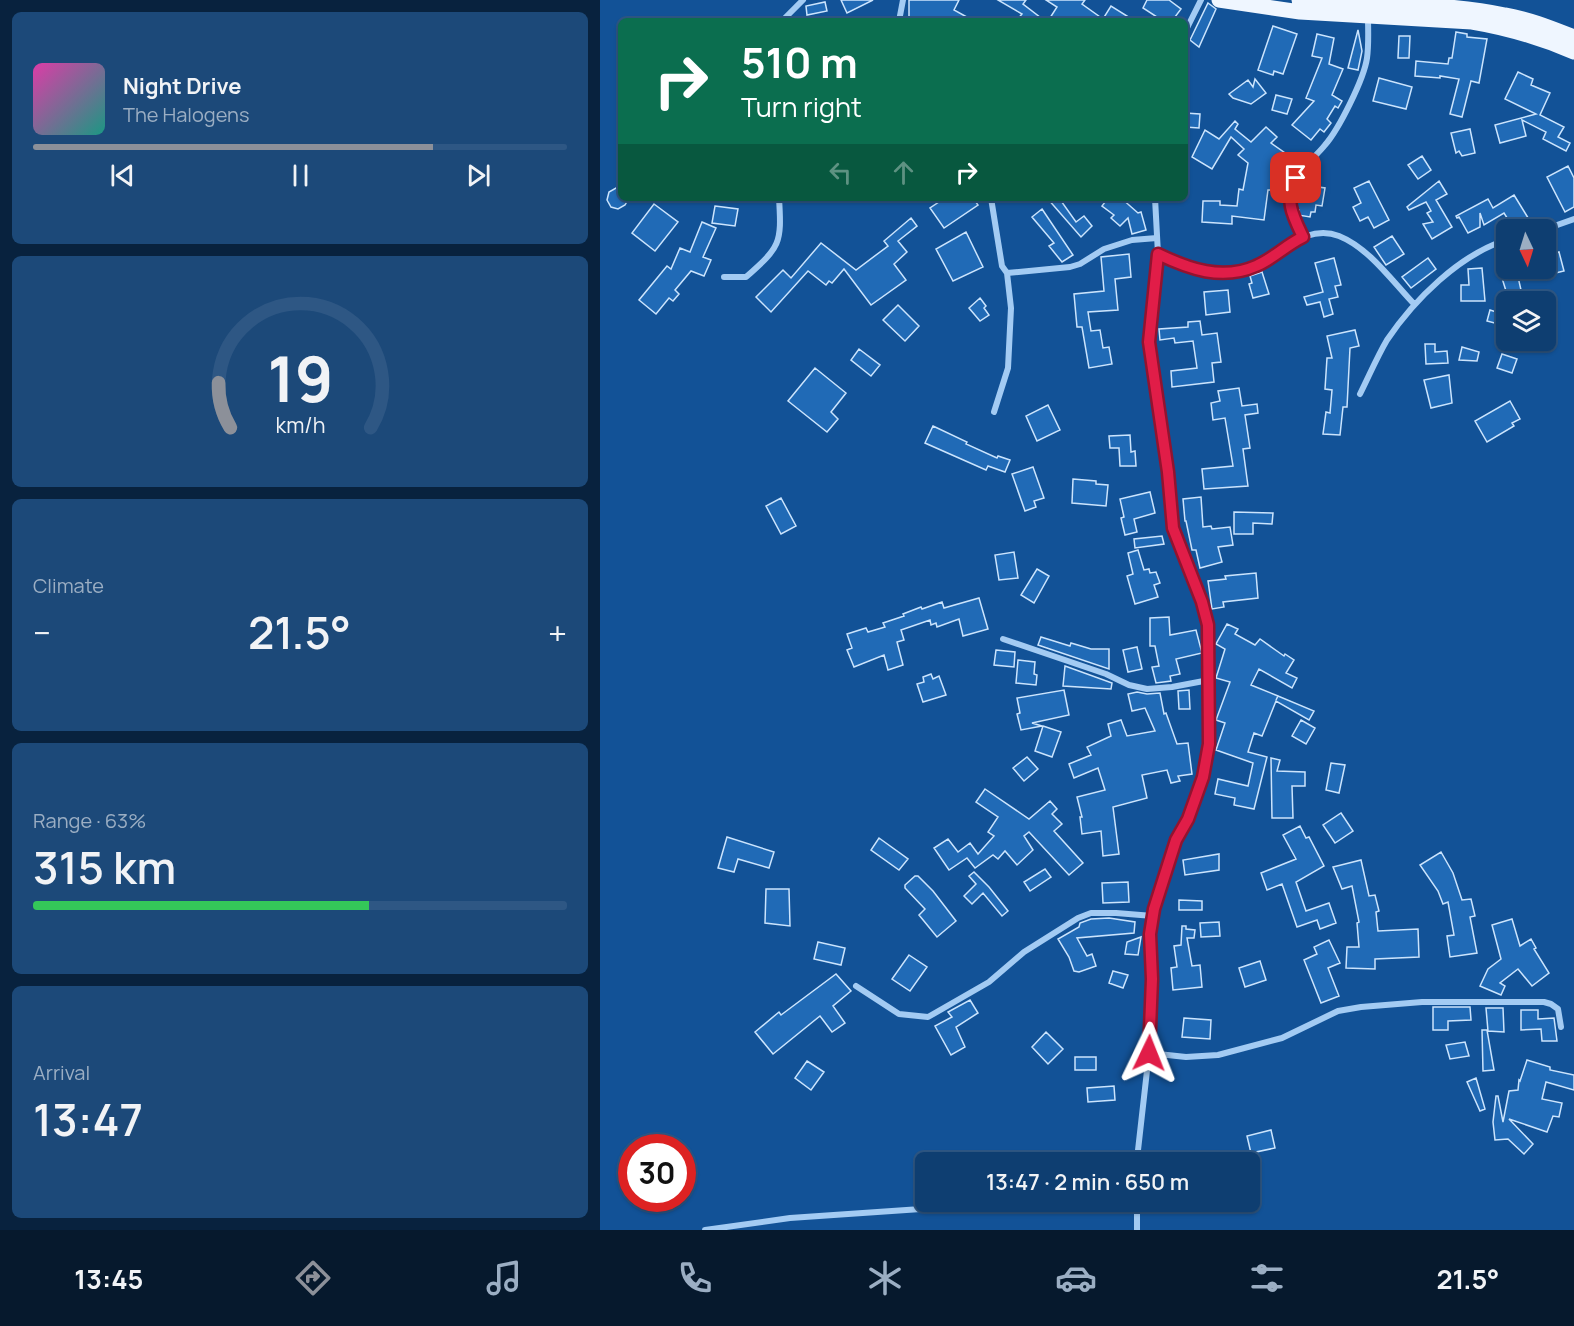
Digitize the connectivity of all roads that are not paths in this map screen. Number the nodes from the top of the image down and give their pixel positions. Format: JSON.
{"nodes":[{"id":1,"x":803,"y":0,"type":"edge"},
{"id":2,"x":903,"y":0,"type":"edge"},
{"id":3,"x":1201,"y":0,"type":"edge"},
{"id":4,"x":1219,"y":0,"type":"edge"},
{"id":5,"x":1299,"y":0,"type":"edge"},
{"id":6,"x":1368,"y":15,"type":"junction"},
{"id":7,"x":785,"y":18,"type":"edge"},
{"id":8,"x":900,"y":18,"type":"edge"},
{"id":9,"x":1188,"y":26,"type":"edge"},
{"id":10,"x":1574,"y":38,"type":"edge"},
{"id":11,"x":1574,"y":52,"type":"edge"},
{"id":12,"x":779,"y":201,"type":"edge"},
{"id":13,"x":991,"y":201,"type":"edge"},
{"id":14,"x":1155,"y":201,"type":"edge"},
{"id":15,"x":1574,"y":219,"type":"edge"},
{"id":16,"x":1556,"y":225,"type":"edge"},
{"id":17,"x":1303,"y":237,"type":"junction"},
{"id":18,"x":1157,"y":238,"type":"junction"},
{"id":19,"x":1496,"y":245,"type":"edge"},
{"id":20,"x":1158,"y":254,"type":"junction"},
{"id":21,"x":1007,"y":273,"type":"junction"},
{"id":22,"x":724,"y":277,"type":"dead end"},
{"id":23,"x":1414,"y":304,"type":"junction"},
{"id":24,"x":1360,"y":394,"type":"dead end"},
{"id":25,"x":994,"y":412,"type":"dead end"},
{"id":26,"x":1003,"y":639,"type":"dead end"},
{"id":27,"x":1209,"y":680,"type":"junction"},
{"id":28,"x":1153,"y":916,"type":"junction"},
{"id":29,"x":856,"y":986,"type":"dead end"},
{"id":30,"x":1561,"y":1027,"type":"dead end"},
{"id":31,"x":1149,"y":1053,"type":"junction"},
{"id":32,"x":1138,"y":1152,"type":"edge"},
{"id":33,"x":915,"y":1209,"type":"edge"},
{"id":34,"x":1137,"y":1212,"type":"edge"},
{"id":35,"x":705,"y":1230,"type":"edge"},
{"id":36,"x":1137,"y":1230,"type":"edge"}],
"edges":[{"from":1,"to":7,"type":"street"},
{"from":2,"to":8,"type":"street"},
{"from":3,"to":9,"type":"street"},
{"from":4,"to":6,"type":"main road"},
{"from":5,"to":10,"type":"main road"},
{"from":6,"to":11,"type":"main road"},
{"from":6,"to":17,"type":"street"},
{"from":12,"to":22,"type":"street"},
{"from":13,"to":21,"type":"street"},
{"from":14,"to":18,"type":"street"},
{"from":15,"to":16,"type":"street"},
{"from":17,"to":20,"type":"street"},
{"from":17,"to":23,"type":"street"},
{"from":18,"to":20,"type":"street"},
{"from":18,"to":21,"type":"street"},
{"from":19,"to":23,"type":"street"},
{"from":20,"to":27,"type":"street"},
{"from":21,"to":25,"type":"street"},
{"from":23,"to":24,"type":"street"},
{"from":26,"to":27,"type":"street"},
{"from":27,"to":28,"type":"street"},
{"from":28,"to":29,"type":"street"},
{"from":28,"to":31,"type":"street"},
{"from":30,"to":31,"type":"street"},
{"from":31,"to":32,"type":"street"},
{"from":33,"to":35,"type":"street"},
{"from":34,"to":36,"type":"street"}]}
